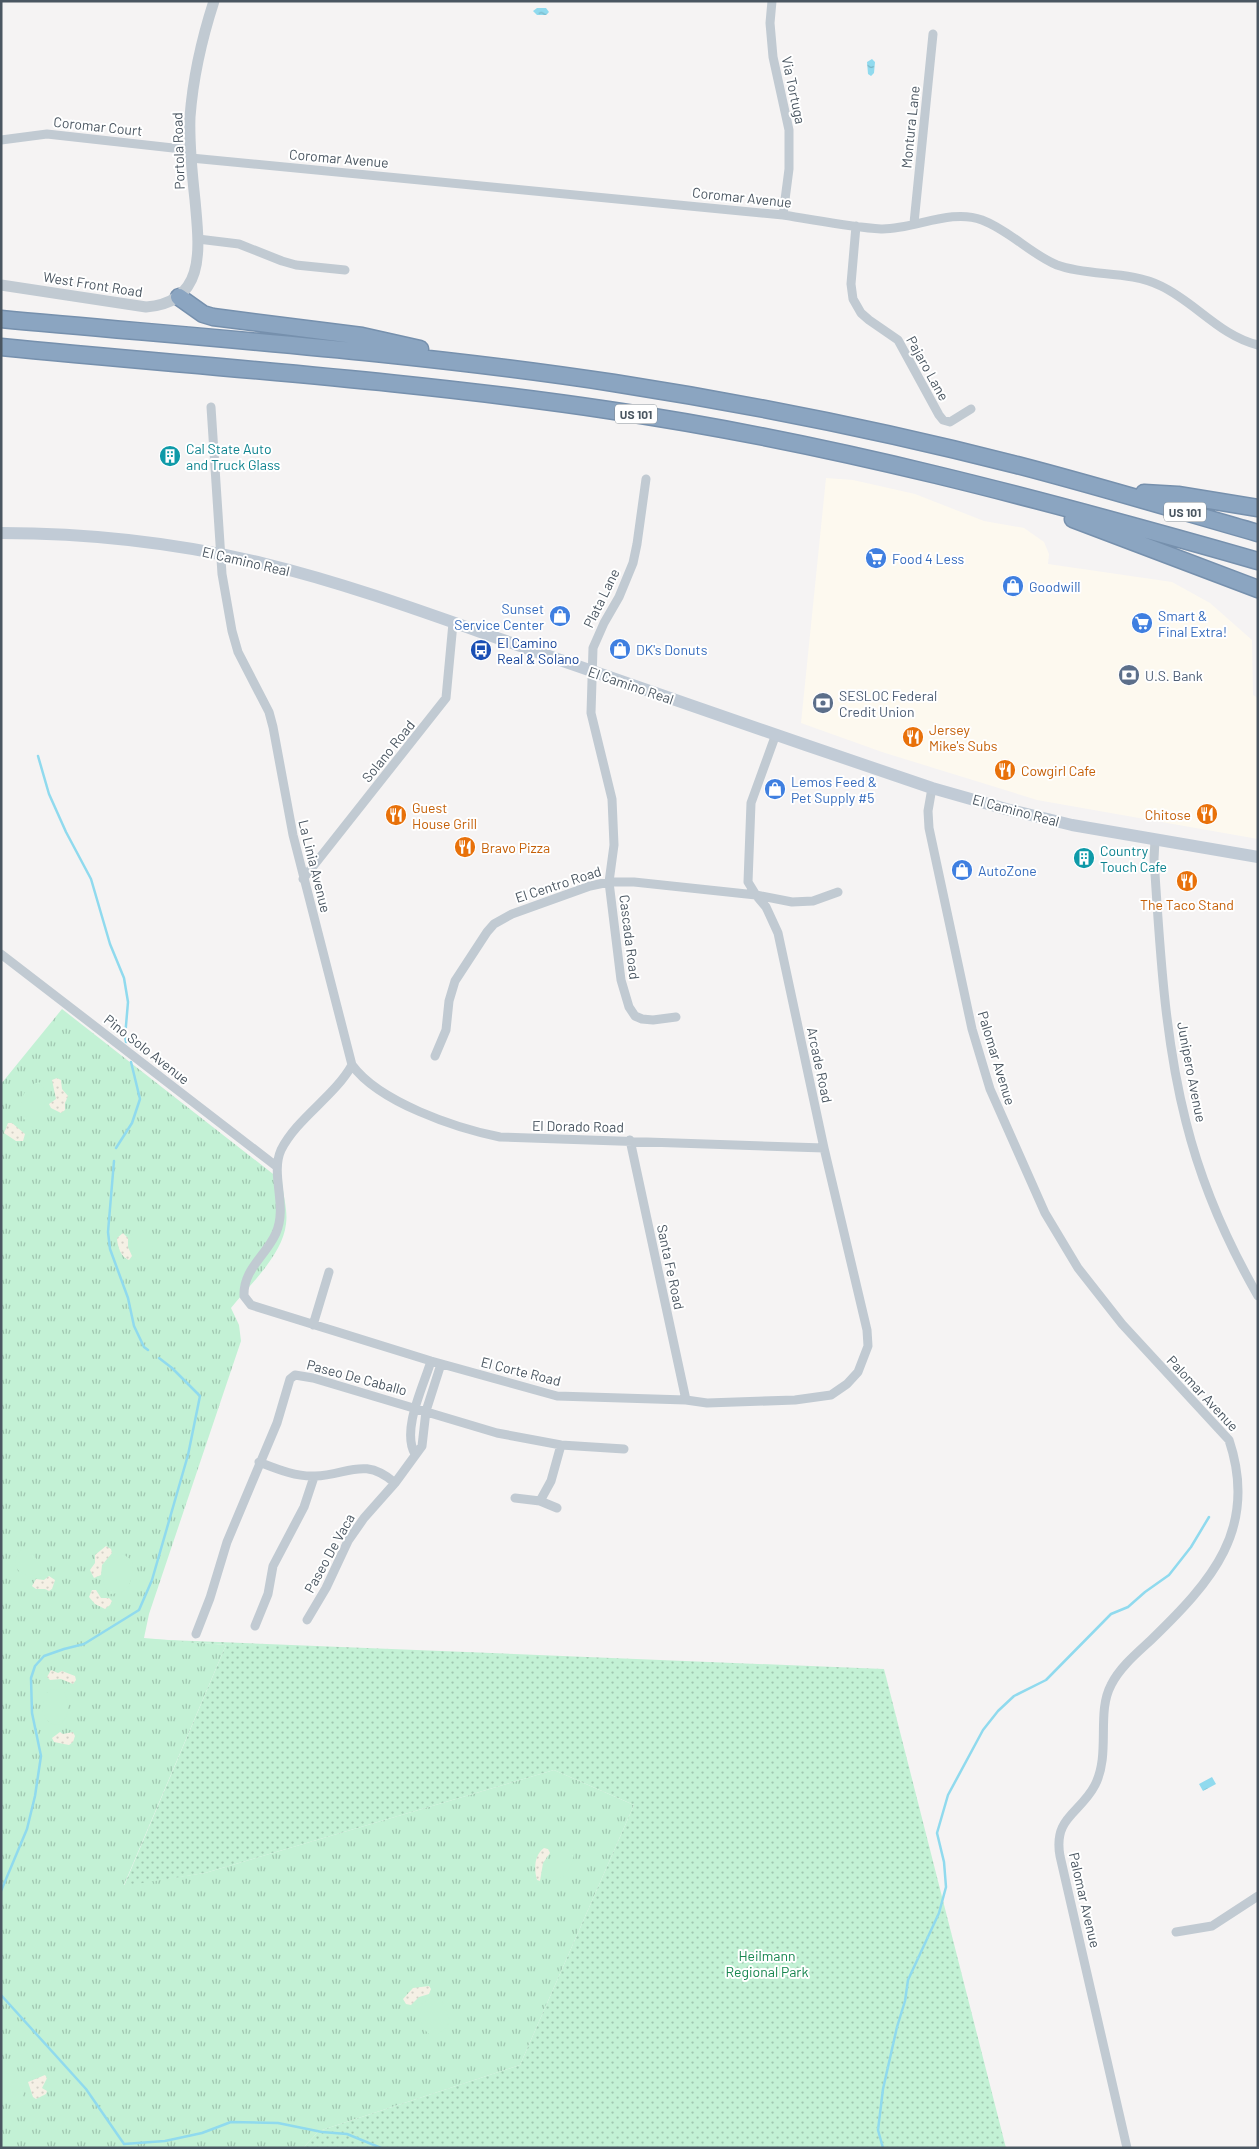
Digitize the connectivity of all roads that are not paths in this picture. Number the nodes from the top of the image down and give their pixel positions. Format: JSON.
{"nodes":[{"id":1,"x":214,"y":1,"type":"edge"},
{"id":2,"x":772,"y":1,"type":"edge"},
{"id":3,"x":933,"y":34,"type":"dead end"},
{"id":4,"x":1,"y":140,"type":"edge"},
{"id":5,"x":191,"y":154,"type":"junction"},
{"id":6,"x":783,"y":215,"type":"junction"},
{"id":7,"x":914,"y":223,"type":"junction"},
{"id":8,"x":856,"y":226,"type":"junction"},
{"id":9,"x":198,"y":239,"type":"junction"},
{"id":10,"x":345,"y":270,"type":"dead end"},
{"id":11,"x":1,"y":285,"type":"edge"},
{"id":12,"x":179,"y":297,"type":"junction"},
{"id":13,"x":1,"y":319,"type":"edge"},
{"id":14,"x":1258,"y":345,"type":"edge"},
{"id":15,"x":1,"y":347,"type":"edge"},
{"id":16,"x":1,"y":354,"type":"edge"},
{"id":17,"x":75,"y":354,"type":"junction"},
{"id":18,"x":495,"y":366,"type":"junction"},
{"id":19,"x":212,"y":407,"type":"dead end"},
{"id":20,"x":971,"y":409,"type":"dead end"},
{"id":21,"x":646,"y":479,"type":"dead end"},
{"id":22,"x":987,"y":486,"type":"junction"},
{"id":23,"x":1112,"y":491,"type":"junction"},
{"id":24,"x":1258,"y":508,"type":"edge"},
{"id":25,"x":1,"y":533,"type":"edge"},
{"id":26,"x":1258,"y":533,"type":"edge"},
{"id":27,"x":222,"y":554,"type":"junction"},
{"id":28,"x":1258,"y":561,"type":"edge"},
{"id":29,"x":1258,"y":589,"type":"edge"},
{"id":30,"x":453,"y":623,"type":"junction"},
{"id":31,"x":592,"y":671,"type":"junction"},
{"id":32,"x":776,"y":734,"type":"junction"},
{"id":33,"x":932,"y":788,"type":"junction"},
{"id":34,"x":1155,"y":840,"type":"junction"},
{"id":35,"x":1258,"y":857,"type":"edge"},
{"id":36,"x":303,"y":878,"type":"junction"},
{"id":37,"x":609,"y":882,"type":"junction"},
{"id":38,"x":838,"y":892,"type":"dead end"},
{"id":39,"x":756,"y":895,"type":"junction"},
{"id":40,"x":1,"y":954,"type":"edge"},
{"id":41,"x":676,"y":1017,"type":"dead end"},
{"id":42,"x":435,"y":1056,"type":"dead end"},
{"id":43,"x":352,"y":1065,"type":"junction"},
{"id":44,"x":630,"y":1140,"type":"junction"},
{"id":45,"x":824,"y":1148,"type":"junction"},
{"id":46,"x":276,"y":1166,"type":"junction"},
{"id":47,"x":329,"y":1272,"type":"dead end"},
{"id":48,"x":1258,"y":1296,"type":"edge"},
{"id":49,"x":313,"y":1325,"type":"junction"},
{"id":50,"x":431,"y":1361,"type":"junction"},
{"id":51,"x":441,"y":1364,"type":"junction"},
{"id":52,"x":422,"y":1385,"type":"junction"},
{"id":53,"x":432,"y":1388,"type":"junction"},
{"id":54,"x":831,"y":1395,"type":"joint"},
{"id":55,"x":686,"y":1400,"type":"junction"},
{"id":56,"x":416,"y":1407,"type":"junction"},
{"id":57,"x":426,"y":1411,"type":"junction"},
{"id":58,"x":561,"y":1445,"type":"junction"},
{"id":59,"x":624,"y":1449,"type":"dead end"},
{"id":60,"x":415,"y":1454,"type":"junction"},
{"id":61,"x":259,"y":1462,"type":"junction"},
{"id":62,"x":314,"y":1476,"type":"junction"},
{"id":63,"x":395,"y":1483,"type":"junction"},
{"id":64,"x":1247,"y":1490,"type":"dead end"},
{"id":65,"x":515,"y":1498,"type":"dead end"},
{"id":66,"x":540,"y":1500,"type":"junction"},
{"id":67,"x":558,"y":1508,"type":"dead end"},
{"id":68,"x":1243,"y":1529,"type":"dead end"},
{"id":69,"x":307,"y":1620,"type":"dead end"},
{"id":70,"x":255,"y":1626,"type":"dead end"},
{"id":71,"x":196,"y":1634,"type":"dead end"},
{"id":72,"x":1258,"y":1896,"type":"edge"},
{"id":73,"x":1176,"y":1932,"type":"dead end"},
{"id":74,"x":1127,"y":2148,"type":"edge"}],
"edges":[{"from":1,"to":5,"type":"street","name":"Portola Road"},
{"from":2,"to":6,"type":"street","name":"Via Tortuga"},
{"from":3,"to":7,"type":"street","name":"Montura Lane"},
{"from":4,"to":5,"type":"street","name":"Coromar Court"},
{"from":5,"to":6,"type":"street","name":"Coromar Avenue"},
{"from":5,"to":9,"type":"street","name":"Portola Road"},
{"from":6,"to":8,"type":"street","name":"Coromar Avenue"},
{"from":7,"to":8,"type":"street","name":"Coromar Avenue"},
{"from":7,"to":14,"type":"street","name":"Coromar Avenue"},
{"from":8,"to":20,"type":"street","name":"Pajaro Lane"},
{"from":9,"to":10,"type":"street"},
{"from":9,"to":12,"type":"street","name":"Portola Road"},
{"from":11,"to":12,"type":"street","name":"West Front Road"},
{"from":12,"to":18,"type":"highway"},
{"from":13,"to":18,"type":"highway","number":"US 101"},
{"from":15,"to":17,"type":"highway","number":"US 101"},
{"from":16,"to":17,"type":"highway"},
{"from":17,"to":22,"type":"highway","number":"US 101"},
{"from":18,"to":23,"type":"highway","number":"US 101"},
{"from":19,"to":27,"type":"street","name":"La Linia Avenue"},
{"from":21,"to":31,"type":"street","name":"Plata Lane"},
{"from":22,"to":28,"type":"highway","number":"US 101"},
{"from":22,"to":29,"type":"highway"},
{"from":23,"to":24,"type":"highway"},
{"from":23,"to":26,"type":"highway","number":"US 101"},
{"from":25,"to":27,"type":"main road","name":"El Camino Real"},
{"from":27,"to":30,"type":"main road","name":"El Camino Real"},
{"from":27,"to":36,"type":"street","name":"La Linia Avenue"},
{"from":30,"to":31,"type":"main road","name":"El Camino Real"},
{"from":30,"to":36,"type":"street","name":"Solano Road"},
{"from":31,"to":32,"type":"main road","name":"El Camino Real"},
{"from":31,"to":37,"type":"street","name":"Cascada Road"},
{"from":32,"to":33,"type":"main road","name":"El Camino Real"},
{"from":32,"to":39,"type":"street","name":"Arcade Road"},
{"from":33,"to":34,"type":"main road","name":"El Camino Real"},
{"from":33,"to":64,"type":"street","name":"Palomar Avenue"},
{"from":34,"to":35,"type":"main road","name":"El Camino Real"},
{"from":34,"to":48,"type":"street","name":"Junipero Avenue"},
{"from":36,"to":43,"type":"street","name":"La Linia Avenue"},
{"from":37,"to":39,"type":"street","name":"El Centro Road"},
{"from":37,"to":41,"type":"street","name":"Cascada Road"},
{"from":37,"to":42,"type":"street","name":"El Centro Road"},
{"from":38,"to":39,"type":"street","name":"El Centro Road"},
{"from":39,"to":45,"type":"street","name":"Arcade Road"},
{"from":40,"to":46,"type":"street","name":"Pino Solo Avenue"},
{"from":43,"to":44,"type":"street","name":"El Dorado Road"},
{"from":43,"to":46,"type":"street"},
{"from":44,"to":45,"type":"street","name":"El Dorado Road"},
{"from":44,"to":55,"type":"street","name":"Santa Fe Road"},
{"from":45,"to":54,"type":"street","name":"Arcade Road"},
{"from":46,"to":49,"type":"street","name":"El Corte Road"},
{"from":47,"to":49,"type":"street"},
{"from":49,"to":50,"type":"street","name":"El Corte Road"},
{"from":50,"to":51,"type":"street","name":"El Corte Road"},
{"from":50,"to":52,"type":"street"},
{"from":51,"to":53,"type":"street","name":"Paseo De Vaca"},
{"from":51,"to":55,"type":"street","name":"El Corte Road"},
{"from":52,"to":53,"type":"street"},
{"from":52,"to":56,"type":"street"},
{"from":53,"to":57,"type":"street","name":"Paseo De Vaca"},
{"from":54,"to":55,"type":"street","name":"El Corte Road"},
{"from":56,"to":57,"type":"street","name":"Paseo De Caballo"},
{"from":56,"to":60,"type":"street"},
{"from":56,"to":61,"type":"street","name":"Paseo De Caballo"},
{"from":57,"to":58,"type":"street","name":"Paseo De Caballo"},
{"from":57,"to":60,"type":"street","name":"Paseo De Vaca"},
{"from":58,"to":59,"type":"street","name":"Paseo De Caballo"},
{"from":58,"to":66,"type":"street"},
{"from":60,"to":63,"type":"street","name":"Paseo De Vaca"},
{"from":61,"to":62,"type":"street"},
{"from":61,"to":71,"type":"street","name":"Paseo De Caballo"},
{"from":62,"to":63,"type":"street"},
{"from":62,"to":70,"type":"street"},
{"from":63,"to":69,"type":"street","name":"Paseo De Vaca"},
{"from":65,"to":66,"type":"street"},
{"from":66,"to":67,"type":"street"},
{"from":68,"to":74,"type":"street","name":"Palomar Avenue"},
{"from":72,"to":73,"type":"street"}]}
